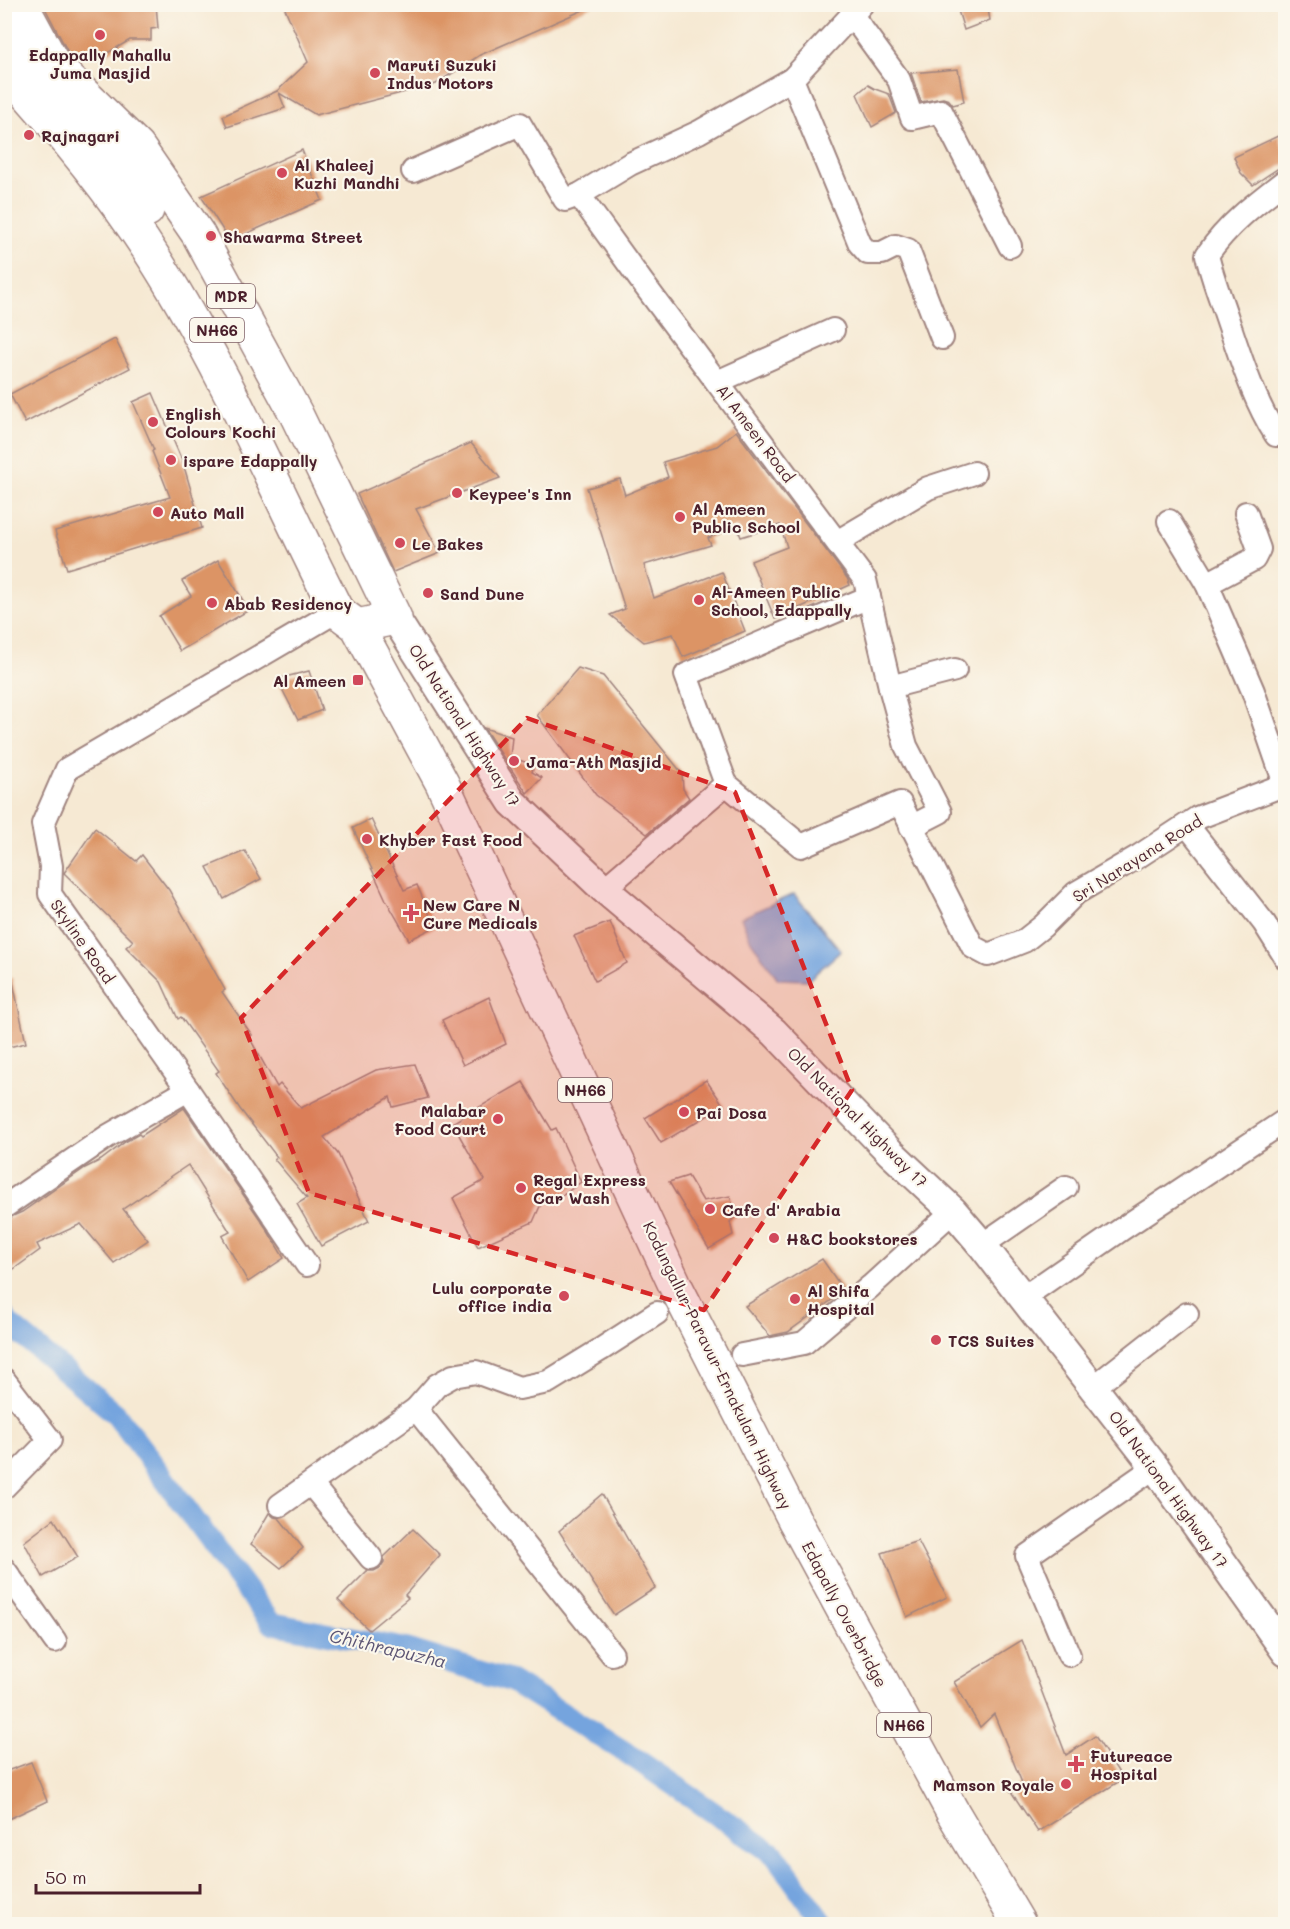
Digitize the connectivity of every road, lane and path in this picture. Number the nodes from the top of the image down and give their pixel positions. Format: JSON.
{"nodes":[{"id":1,"x":21,"y":4,"type":"edge"},
{"id":2,"x":856,"y":9,"type":"edge"},
{"id":3,"x":4,"y":27,"type":"edge"},
{"id":4,"x":4,"y":68,"type":"edge"},
{"id":5,"x":50,"y":71,"type":"junction"},
{"id":6,"x":792,"y":79,"type":"junction"},
{"id":7,"x":412,"y":171,"type":"dead end"},
{"id":8,"x":1286,"y":180,"type":"edge"},
{"id":9,"x":579,"y":195,"type":"junction"},
{"id":10,"x":1010,"y":246,"type":"dead end"},
{"id":11,"x":833,"y":330,"type":"dead end"},
{"id":12,"x":942,"y":338,"type":"dead end"},
{"id":13,"x":717,"y":382,"type":"junction"},
{"id":14,"x":1286,"y":434,"type":"edge"},
{"id":15,"x":974,"y":473,"type":"dead end"},
{"id":16,"x":1246,"y":513,"type":"dead end"},
{"id":17,"x":1169,"y":521,"type":"dead end"},
{"id":18,"x":837,"y":542,"type":"junction"},
{"id":19,"x":1207,"y":584,"type":"junction"},
{"id":20,"x":869,"y":597,"type":"junction"},
{"id":21,"x":347,"y":618,"type":"junction"},
{"id":22,"x":395,"y":618,"type":"junction"},
{"id":23,"x":955,"y":670,"type":"dead end"},
{"id":24,"x":890,"y":687,"type":"junction"},
{"id":25,"x":726,"y":784,"type":"junction"},
{"id":26,"x":1285,"y":784,"type":"edge"},
{"id":27,"x":1187,"y":825,"type":"junction"},
{"id":28,"x":912,"y":827,"type":"junction"},
{"id":29,"x":603,"y":889,"type":"junction"},
{"id":30,"x":1286,"y":958,"type":"edge"},
{"id":31,"x":188,"y":1090,"type":"junction"},
{"id":32,"x":1286,"y":1120,"type":"edge"},
{"id":33,"x":1066,"y":1186,"type":"dead end"},
{"id":34,"x":4,"y":1207,"type":"edge"},
{"id":35,"x":953,"y":1211,"type":"junction"},
{"id":36,"x":982,"y":1245,"type":"junction"},
{"id":37,"x":307,"y":1265,"type":"dead end"},
{"id":38,"x":1024,"y":1297,"type":"junction"},
{"id":39,"x":657,"y":1313,"type":"dead end"},
{"id":40,"x":1186,"y":1314,"type":"dead end"},
{"id":41,"x":742,"y":1355,"type":"dead end"},
{"id":42,"x":4,"y":1380,"type":"edge"},
{"id":43,"x":1094,"y":1387,"type":"junction"},
{"id":44,"x":416,"y":1408,"type":"junction"},
{"id":45,"x":1155,"y":1467,"type":"junction"},
{"id":46,"x":311,"y":1484,"type":"junction"},
{"id":47,"x":4,"y":1487,"type":"edge"},
{"id":48,"x":280,"y":1505,"type":"dead end"},
{"id":49,"x":795,"y":1521,"type":"joint"},
{"id":50,"x":371,"y":1558,"type":"dead end"},
{"id":51,"x":4,"y":1569,"type":"edge"},
{"id":52,"x":55,"y":1641,"type":"dead end"},
{"id":53,"x":1286,"y":1652,"type":"edge"},
{"id":54,"x":612,"y":1654,"type":"dead end"},
{"id":55,"x":1069,"y":1655,"type":"dead end"},
{"id":56,"x":1019,"y":1924,"type":"edge"}],
"edges":[{"from":1,"to":5,"type":"main road","name":"Old National Highway 17","number":"MDR"},
{"from":2,"to":6,"type":"street"},
{"from":2,"to":10,"type":"street"},
{"from":3,"to":5,"type":"main road","number":"NH66"},
{"from":4,"to":21,"type":"main road","name":"Kodungallur-Paravur-Ernakulam Highway","number":"NH66"},
{"from":5,"to":21,"type":"main road","name":"Kodungallur-Paravur-Ernakulam Highway","number":"NH66"},
{"from":5,"to":22,"type":"main road","name":"Old National Highway 17","number":"MDR"},
{"from":6,"to":9,"type":"street"},
{"from":6,"to":12,"type":"street"},
{"from":7,"to":9,"type":"street"},
{"from":8,"to":14,"type":"street"},
{"from":9,"to":13,"type":"street","name":"Al Ameen Road"},
{"from":11,"to":13,"type":"street"},
{"from":13,"to":18,"type":"street","name":"Al Ameen Road"},
{"from":15,"to":18,"type":"street"},
{"from":16,"to":19,"type":"street"},
{"from":17,"to":19,"type":"street"},
{"from":18,"to":20,"type":"street","name":"Al Ameen Road"},
{"from":19,"to":26,"type":"street"},
{"from":20,"to":24,"type":"street","name":"Al Ameen Road"},
{"from":20,"to":25,"type":"street"},
{"from":21,"to":22,"type":"main road"},
{"from":21,"to":31,"type":"street","name":"Skyline Road"},
{"from":21,"to":49,"type":"main road","name":"Kodungallur-Paravur-Ernakulam Highway","number":"NH66"},
{"from":22,"to":29,"type":"street","name":"Old National Highway 17"},
{"from":23,"to":24,"type":"street"},
{"from":24,"to":28,"type":"street","name":"Al Ameen Road"},
{"from":25,"to":28,"type":"street","name":"Sri Narayana Road"},
{"from":25,"to":29,"type":"street"},
{"from":26,"to":27,"type":"street","name":"Sri Narayana Road"},
{"from":27,"to":28,"type":"street","name":"Sri Narayana Road"},
{"from":27,"to":30,"type":"street"},
{"from":29,"to":35,"type":"street","name":"Old National Highway 17"},
{"from":31,"to":34,"type":"street"},
{"from":31,"to":37,"type":"street","name":"Skyline Road"},
{"from":32,"to":38,"type":"street"},
{"from":33,"to":36,"type":"street"},
{"from":35,"to":36,"type":"street","name":"Old National Highway 17"},
{"from":35,"to":41,"type":"street"},
{"from":36,"to":38,"type":"street","name":"Old National Highway 17"},
{"from":38,"to":43,"type":"street","name":"Old National Highway 17"},
{"from":39,"to":44,"type":"street"},
{"from":40,"to":43,"type":"street"},
{"from":42,"to":47,"type":"street"},
{"from":43,"to":45,"type":"street","name":"Old National Highway 17"},
{"from":44,"to":46,"type":"street"},
{"from":44,"to":54,"type":"street"},
{"from":45,"to":53,"type":"street","name":"Old National Highway 17"},
{"from":45,"to":55,"type":"street"},
{"from":46,"to":48,"type":"street"},
{"from":46,"to":50,"type":"street"},
{"from":49,"to":56,"type":"main road","name":"Edapally Overbridge","number":"NH66"},
{"from":51,"to":52,"type":"street"}]}
